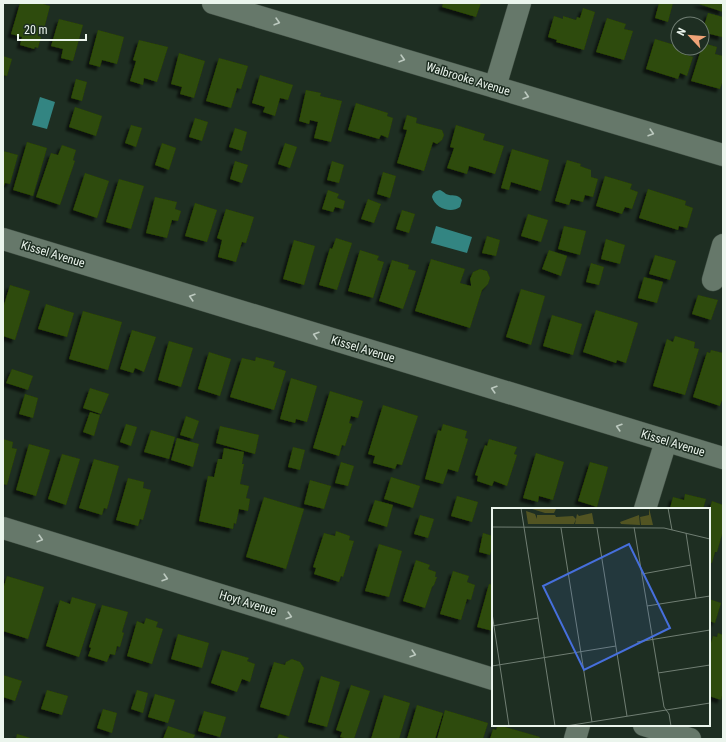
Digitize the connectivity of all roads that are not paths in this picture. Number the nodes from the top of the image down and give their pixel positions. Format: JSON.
{"nodes":[{"id":1,"x":213,"y":3,"type":"edge"},
{"id":2,"x":520,"y":3,"type":"edge"},
{"id":3,"x":251,"y":9,"type":"edge"},
{"id":4,"x":495,"y":87,"type":"junction"},
{"id":5,"x":723,"y":155,"type":"edge"},
{"id":6,"x":3,"y":239,"type":"edge"},
{"id":7,"x":723,"y":244,"type":"edge"},
{"id":8,"x":713,"y":280,"type":"dead end"},
{"id":9,"x":666,"y":441,"type":"junction"},
{"id":10,"x":723,"y":458,"type":"edge"},
{"id":11,"x":645,"y":508,"type":"edge"},
{"id":12,"x":3,"y":528,"type":"edge"},
{"id":13,"x":492,"y":679,"type":"edge"},
{"id":14,"x":579,"y":726,"type":"edge"},
{"id":15,"x":647,"y":726,"type":"edge"},
{"id":16,"x":575,"y":739,"type":"edge"},
{"id":17,"x":690,"y":739,"type":"edge"}],
"edges":[{"from":1,"to":3,"type":"street","name":"Walbrooke Avenue"},
{"from":2,"to":4,"type":"street"},
{"from":3,"to":4,"type":"street","name":"Walbrooke Avenue","one_way":true},
{"from":4,"to":5,"type":"street","name":"Walbrooke Avenue","one_way":true},
{"from":9,"to":6,"type":"street","name":"Kissel Avenue","one_way":true},
{"from":7,"to":8,"type":"street"},
{"from":9,"to":10,"type":"street","name":"Kissel Avenue"},
{"from":9,"to":11,"type":"street"},
{"from":12,"to":13,"type":"street","name":"Hoyt Avenue","one_way":true},
{"from":14,"to":16,"type":"street"},
{"from":15,"to":17,"type":"street"}]}
